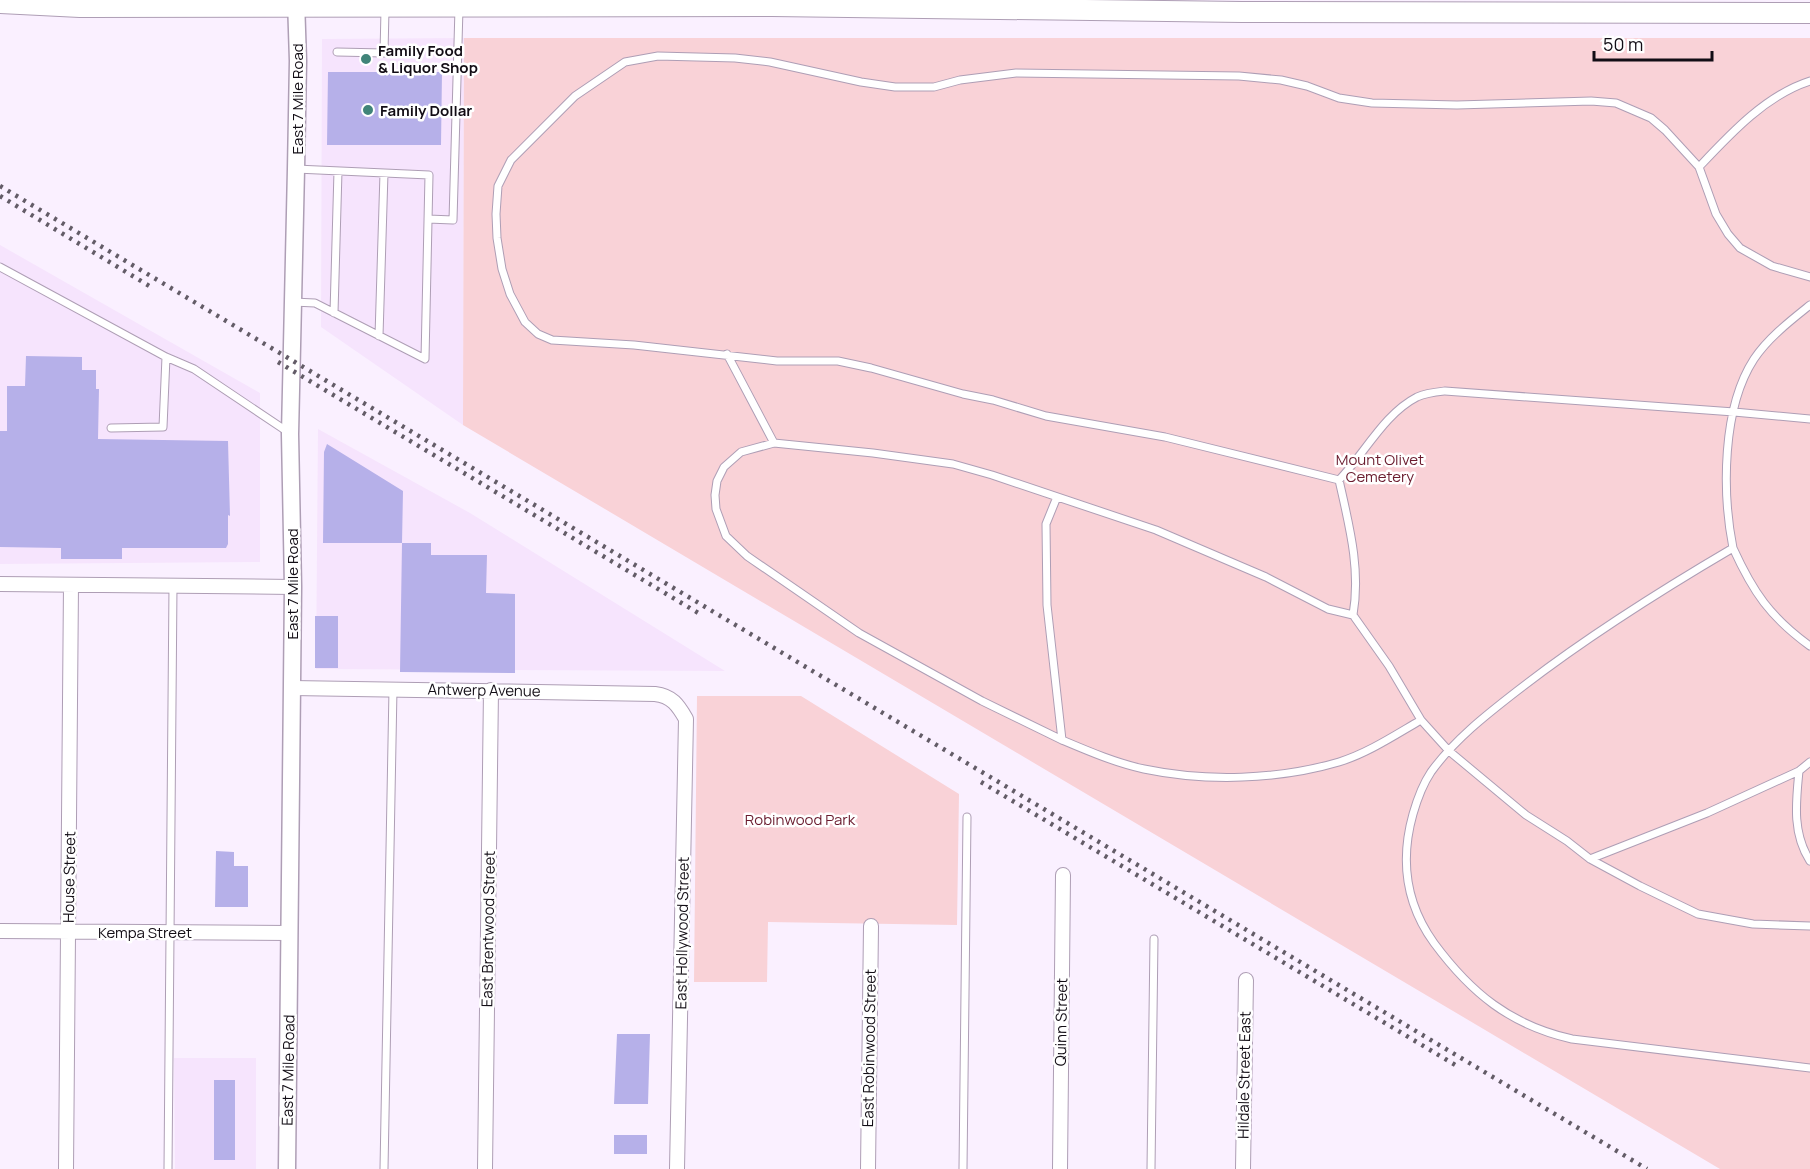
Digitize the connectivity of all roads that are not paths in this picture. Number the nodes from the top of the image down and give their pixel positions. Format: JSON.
{"nodes":[{"id":1,"x":413,"y":0,"type":"edge"},
{"id":2,"x":0,"y":3,"type":"edge"},
{"id":3,"x":99,"y":3,"type":"edge"},
{"id":4,"x":251,"y":3,"type":"edge"},
{"id":5,"x":296,"y":3,"type":"edge"},
{"id":6,"x":772,"y":3,"type":"edge"},
{"id":7,"x":346,"y":4,"type":"edge"},
{"id":8,"x":459,"y":6,"type":"junction"},
{"id":9,"x":1242,"y":6,"type":"edge"},
{"id":10,"x":388,"y":7,"type":"junction"},
{"id":11,"x":1709,"y":7,"type":"edge"},
{"id":12,"x":1810,"y":13,"type":"edge"},
{"id":13,"x":337,"y":52,"type":"dead end"},
{"id":14,"x":1810,"y":81,"type":"edge"},
{"id":15,"x":1699,"y":167,"type":"junction"},
{"id":16,"x":296,"y":170,"type":"junction"},
{"id":17,"x":338,"y":171,"type":"junction"},
{"id":18,"x":384,"y":173,"type":"junction"},
{"id":19,"x":428,"y":219,"type":"junction"},
{"id":20,"x":0,"y":267,"type":"edge"},
{"id":21,"x":1810,"y":277,"type":"edge"},
{"id":22,"x":293,"y":302,"type":"junction"},
{"id":23,"x":1810,"y":305,"type":"edge"},
{"id":24,"x":334,"y":313,"type":"junction"},
{"id":25,"x":379,"y":336,"type":"junction"},
{"id":26,"x":727,"y":354,"type":"junction"},
{"id":27,"x":166,"y":357,"type":"junction"},
{"id":28,"x":1734,"y":412,"type":"junction"},
{"id":29,"x":1810,"y":419,"type":"edge"},
{"id":30,"x":111,"y":428,"type":"dead end"},
{"id":31,"x":290,"y":434,"type":"junction"},
{"id":32,"x":774,"y":443,"type":"junction"},
{"id":33,"x":1339,"y":480,"type":"junction"},
{"id":34,"x":1057,"y":497,"type":"junction"},
{"id":35,"x":1732,"y":548,"type":"junction"},
{"id":36,"x":0,"y":585,"type":"edge"},
{"id":37,"x":71,"y":585,"type":"junction"},
{"id":38,"x":173,"y":586,"type":"junction"},
{"id":39,"x":292,"y":587,"type":"junction"},
{"id":40,"x":1353,"y":615,"type":"junction"},
{"id":41,"x":1810,"y":646,"type":"edge"},
{"id":42,"x":292,"y":688,"type":"junction"},
{"id":43,"x":393,"y":688,"type":"junction"},
{"id":44,"x":490,"y":690,"type":"junction"},
{"id":45,"x":674,"y":702,"type":"joint"},
{"id":46,"x":1421,"y":720,"type":"junction"},
{"id":47,"x":1062,"y":740,"type":"junction"},
{"id":48,"x":1449,"y":751,"type":"junction"},
{"id":49,"x":1810,"y":762,"type":"edge"},
{"id":50,"x":1799,"y":771,"type":"junction"},
{"id":51,"x":967,"y":817,"type":"dead end"},
{"id":52,"x":1590,"y":859,"type":"junction"},
{"id":53,"x":1810,"y":861,"type":"edge"},
{"id":54,"x":1063,"y":875,"type":"dead end"},
{"id":55,"x":871,"y":926,"type":"dead end"},
{"id":56,"x":1810,"y":926,"type":"edge"},
{"id":57,"x":0,"y":931,"type":"edge"},
{"id":58,"x":68,"y":931,"type":"junction"},
{"id":59,"x":171,"y":932,"type":"junction"},
{"id":60,"x":290,"y":933,"type":"junction"},
{"id":61,"x":1154,"y":939,"type":"dead end"},
{"id":62,"x":1246,"y":980,"type":"dead end"},
{"id":63,"x":1810,"y":1068,"type":"edge"},
{"id":64,"x":66,"y":1169,"type":"edge"},
{"id":65,"x":168,"y":1169,"type":"edge"},
{"id":66,"x":287,"y":1169,"type":"edge"},
{"id":67,"x":384,"y":1169,"type":"edge"},
{"id":68,"x":485,"y":1169,"type":"edge"},
{"id":69,"x":677,"y":1169,"type":"edge"},
{"id":70,"x":868,"y":1169,"type":"edge"},
{"id":71,"x":963,"y":1169,"type":"edge"},
{"id":72,"x":1060,"y":1169,"type":"edge"},
{"id":73,"x":1151,"y":1169,"type":"edge"},
{"id":74,"x":1243,"y":1169,"type":"edge"}],
"edges":[{"from":1,"to":10,"type":"main road"},
{"from":2,"to":3,"type":"main road"},
{"from":3,"to":4,"type":"main road"},
{"from":4,"to":5,"type":"main road"},
{"from":5,"to":7,"type":"main road"},
{"from":5,"to":16,"type":"street","name":"East 7 Mile Road"},
{"from":6,"to":8,"type":"main road"},
{"from":6,"to":9,"type":"main road"},
{"from":7,"to":10,"type":"main road"},
{"from":8,"to":10,"type":"main road"},
{"from":8,"to":19,"type":"lane"},
{"from":9,"to":11,"type":"main road"},
{"from":10,"to":13,"type":"lane"},
{"from":11,"to":12,"type":"main road"},
{"from":14,"to":15,"type":"lane"},
{"from":15,"to":21,"type":"lane"},
{"from":15,"to":26,"type":"lane"},
{"from":16,"to":17,"type":"lane"},
{"from":16,"to":22,"type":"street","name":"East 7 Mile Road"},
{"from":17,"to":18,"type":"lane"},
{"from":17,"to":24,"type":"lane"},
{"from":18,"to":19,"type":"lane"},
{"from":18,"to":25,"type":"lane"},
{"from":19,"to":25,"type":"lane"},
{"from":20,"to":27,"type":"lane"},
{"from":22,"to":24,"type":"lane"},
{"from":22,"to":31,"type":"street","name":"East 7 Mile Road"},
{"from":23,"to":28,"type":"lane"},
{"from":24,"to":25,"type":"lane"},
{"from":26,"to":32,"type":"lane"},
{"from":26,"to":33,"type":"lane"},
{"from":27,"to":30,"type":"lane"},
{"from":27,"to":31,"type":"lane"},
{"from":28,"to":29,"type":"lane"},
{"from":28,"to":33,"type":"lane"},
{"from":28,"to":35,"type":"lane"},
{"from":31,"to":39,"type":"street","name":"East 7 Mile Road"},
{"from":32,"to":34,"type":"lane"},
{"from":32,"to":47,"type":"lane"},
{"from":33,"to":40,"type":"lane"},
{"from":34,"to":40,"type":"lane"},
{"from":34,"to":47,"type":"lane"},
{"from":35,"to":41,"type":"lane"},
{"from":35,"to":48,"type":"lane"},
{"from":36,"to":37,"type":"street"},
{"from":37,"to":38,"type":"street"},
{"from":37,"to":58,"type":"street","name":"House Street"},
{"from":38,"to":39,"type":"street"},
{"from":38,"to":59,"type":"lane"},
{"from":39,"to":42,"type":"street","name":"East 7 Mile Road"},
{"from":40,"to":46,"type":"lane"},
{"from":42,"to":43,"type":"street","name":"Antwerp Avenue"},
{"from":42,"to":60,"type":"street","name":"East 7 Mile Road"},
{"from":43,"to":44,"type":"street","name":"Antwerp Avenue"},
{"from":43,"to":67,"type":"lane"},
{"from":44,"to":45,"type":"street","name":"Antwerp Avenue"},
{"from":44,"to":68,"type":"street","name":"East Brentwood Street"},
{"from":45,"to":69,"type":"street","name":"East Hollywood Street"},
{"from":46,"to":47,"type":"lane"},
{"from":46,"to":48,"type":"lane"},
{"from":48,"to":52,"type":"lane"},
{"from":48,"to":63,"type":"lane"},
{"from":49,"to":50,"type":"lane"},
{"from":50,"to":52,"type":"lane"},
{"from":50,"to":53,"type":"lane"},
{"from":51,"to":71,"type":"lane"},
{"from":52,"to":56,"type":"lane"},
{"from":54,"to":72,"type":"street","name":"Quinn Street"},
{"from":55,"to":70,"type":"street","name":"East Robinwood Street"},
{"from":57,"to":58,"type":"street","name":"Kempa Street"},
{"from":58,"to":59,"type":"street","name":"Kempa Street"},
{"from":58,"to":64,"type":"street","name":"House Street"},
{"from":59,"to":60,"type":"street","name":"Kempa Street"},
{"from":59,"to":65,"type":"lane"},
{"from":60,"to":66,"type":"street","name":"East 7 Mile Road"},
{"from":61,"to":73,"type":"lane"},
{"from":62,"to":74,"type":"street","name":"Hildale Street East"}]}
